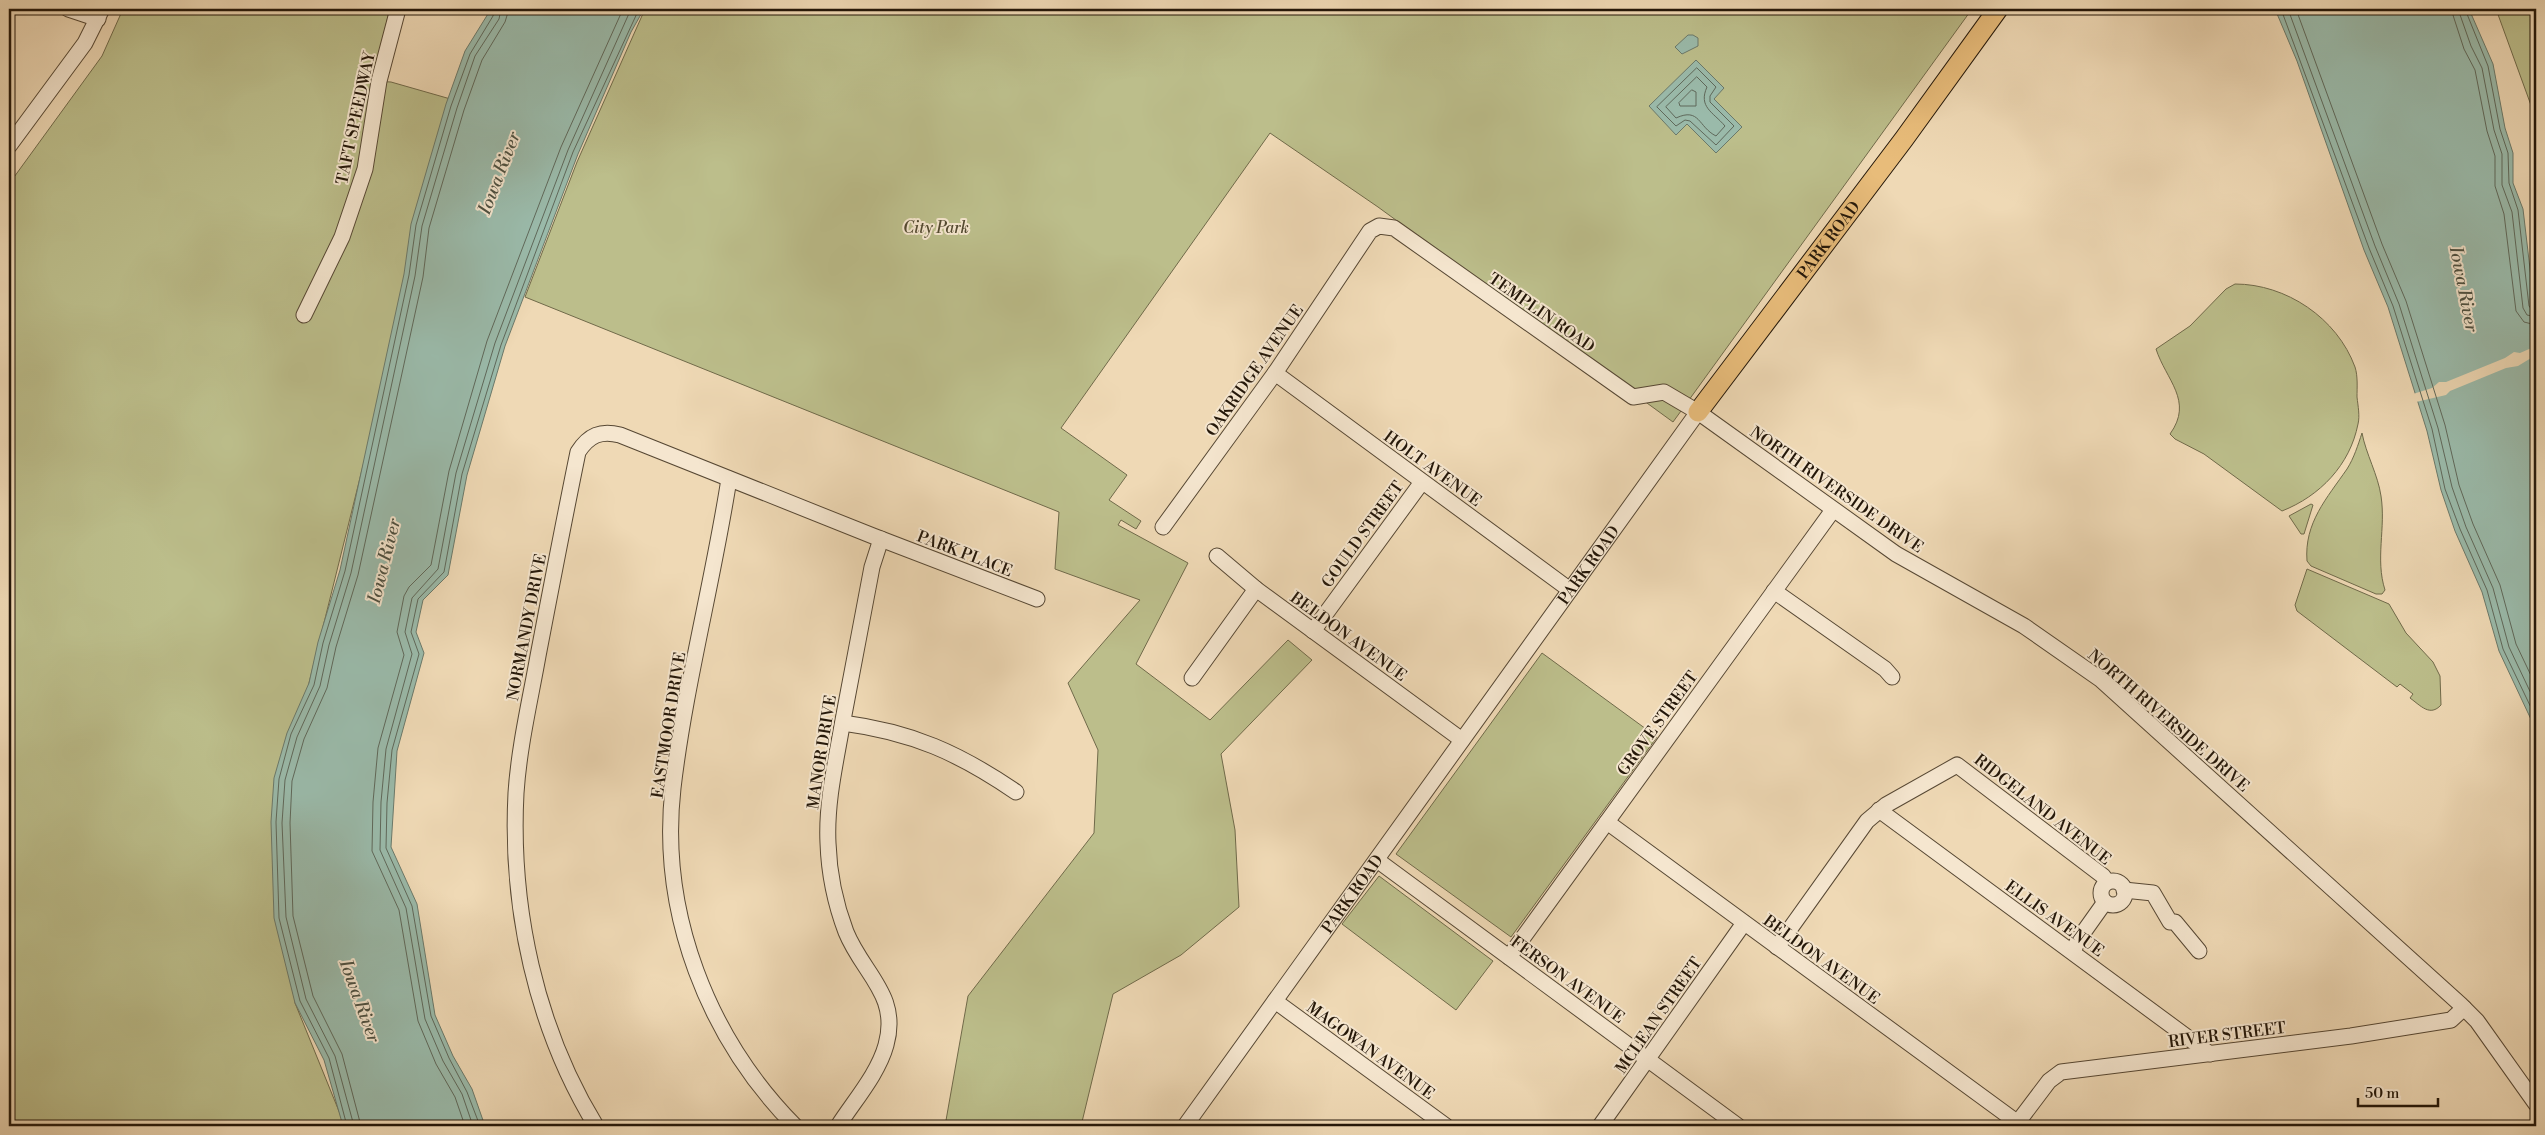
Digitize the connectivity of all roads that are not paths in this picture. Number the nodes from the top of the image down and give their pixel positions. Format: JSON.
{"nodes":[{"id":1,"x":68,"y":9,"type":"edge"},
{"id":2,"x":398,"y":9,"type":"edge"},
{"id":3,"x":1998,"y":9,"type":"edge"},
{"id":4,"x":100,"y":14,"type":"edge"},
{"id":5,"x":9,"y":146,"type":"edge"},
{"id":6,"x":1370,"y":230,"type":"joint"},
{"id":7,"x":304,"y":315,"type":"dead end"},
{"id":8,"x":1275,"y":373,"type":"junction"},
{"id":9,"x":1698,"y":412,"type":"junction"},
{"id":10,"x":729,"y":479,"type":"junction"},
{"id":11,"x":1422,"y":482,"type":"junction"},
{"id":12,"x":1833,"y":510,"type":"junction"},
{"id":13,"x":1163,"y":527,"type":"dead end"},
{"id":14,"x":881,"y":539,"type":"junction"},
{"id":15,"x":1217,"y":556,"type":"dead end"},
{"id":16,"x":1256,"y":589,"type":"junction"},
{"id":17,"x":1570,"y":590,"type":"junction"},
{"id":18,"x":1774,"y":591,"type":"junction"},
{"id":19,"x":1038,"y":599,"type":"dead end"},
{"id":20,"x":1313,"y":631,"type":"junction"},
{"id":21,"x":1892,"y":677,"type":"dead end"},
{"id":22,"x":1192,"y":678,"type":"dead end"},
{"id":23,"x":843,"y":723,"type":"junction"},
{"id":24,"x":1462,"y":740,"type":"junction"},
{"id":25,"x":1016,"y":792,"type":"dead end"},
{"id":26,"x":1879,"y":810,"type":"junction"},
{"id":27,"x":1607,"y":822,"type":"junction"},
{"id":28,"x":1377,"y":860,"type":"junction"},
{"id":29,"x":2107,"y":882,"type":"junction"},
{"id":30,"x":2124,"y":890,"type":"junction"},
{"id":31,"x":2105,"y":902,"type":"junction"},
{"id":32,"x":1744,"y":923,"type":"junction"},
{"id":33,"x":1776,"y":947,"type":"junction"},
{"id":34,"x":2199,"y":951,"type":"dead end"},
{"id":35,"x":2072,"y":952,"type":"junction"},
{"id":36,"x":1509,"y":957,"type":"junction"},
{"id":37,"x":1275,"y":1001,"type":"junction"},
{"id":38,"x":2464,"y":1008,"type":"junction"},
{"id":39,"x":2210,"y":1054,"type":"junction"},
{"id":40,"x":1648,"y":1059,"type":"junction"},
{"id":41,"x":2536,"y":1104,"type":"edge"},
{"id":42,"x":2016,"y":1124,"type":"edge"},
{"id":43,"x":596,"y":1126,"type":"edge"},
{"id":44,"x":795,"y":1126,"type":"edge"},
{"id":45,"x":838,"y":1126,"type":"edge"},
{"id":46,"x":1185,"y":1126,"type":"edge"},
{"id":47,"x":1446,"y":1126,"type":"edge"},
{"id":48,"x":1600,"y":1126,"type":"edge"},
{"id":49,"x":1738,"y":1126,"type":"edge"}],
"edges":[{"from":1,"to":4,"type":"street"},
{"from":2,"to":7,"type":"street","name":"TAFT SPEEDWAY"},
{"from":3,"to":9,"type":"main road","name":"PARK ROAD"},
{"from":4,"to":5,"type":"street"},
{"from":6,"to":8,"type":"street","name":"OAKRIDGE AVENUE"},
{"from":6,"to":9,"type":"street","name":"TEMPLIN ROAD"},
{"from":8,"to":11,"type":"street","name":"HOLT AVENUE"},
{"from":8,"to":13,"type":"street","name":"OAKRIDGE AVENUE"},
{"from":9,"to":12,"type":"street","name":"NORTH RIVERSIDE DRIVE"},
{"from":9,"to":17,"type":"street","name":"PARK ROAD"},
{"from":10,"to":14,"type":"street","name":"NORMANDY DRIVE"},
{"from":10,"to":43,"type":"street","name":"NORMANDY DRIVE"},
{"from":10,"to":44,"type":"street","name":"EASTMOOR DRIVE"},
{"from":11,"to":17,"type":"street","name":"HOLT AVENUE"},
{"from":11,"to":20,"type":"street","name":"GOULD STREET"},
{"from":12,"to":18,"type":"street","name":"GROVE STREET"},
{"from":12,"to":38,"type":"street","name":"NORTH RIVERSIDE DRIVE"},
{"from":14,"to":19,"type":"street","name":"PARK PLACE"},
{"from":14,"to":23,"type":"street","name":"MANOR DRIVE"},
{"from":15,"to":16,"type":"street","name":"BELDON AVENUE"},
{"from":16,"to":20,"type":"street","name":"BELDON AVENUE"},
{"from":16,"to":22,"type":"street"},
{"from":17,"to":24,"type":"street","name":"PARK ROAD"},
{"from":18,"to":21,"type":"street"},
{"from":18,"to":27,"type":"street","name":"GROVE STREET"},
{"from":20,"to":24,"type":"street","name":"BELDON AVENUE"},
{"from":23,"to":25,"type":"street"},
{"from":23,"to":45,"type":"street","name":"MANOR DRIVE"},
{"from":24,"to":28,"type":"street","name":"PARK ROAD"},
{"from":26,"to":29,"type":"street","name":"RIDGELAND AVENUE"},
{"from":26,"to":33,"type":"street"},
{"from":26,"to":35,"type":"street","name":"ELLIS AVENUE"},
{"from":27,"to":32,"type":"street","name":"BELDON AVENUE"},
{"from":27,"to":36,"type":"street","name":"GROVE STREET"},
{"from":28,"to":36,"type":"street","name":"FERSON AVENUE"},
{"from":28,"to":37,"type":"street","name":"PARK ROAD"},
{"from":29,"to":30,"type":"street","name":"RIDGELAND AVENUE"},
{"from":29,"to":31,"type":"street","name":"RIDGELAND AVENUE"},
{"from":30,"to":31,"type":"street"},
{"from":30,"to":34,"type":"street","name":"RIDGELAND AVENUE"},
{"from":31,"to":35,"type":"street"},
{"from":32,"to":33,"type":"street","name":"BELDON AVENUE"},
{"from":32,"to":40,"type":"street","name":"MCLEAN STREET"},
{"from":33,"to":42,"type":"street","name":"BELDON AVENUE"},
{"from":35,"to":39,"type":"street","name":"ELLIS AVENUE"},
{"from":36,"to":40,"type":"street","name":"FERSON AVENUE"},
{"from":37,"to":46,"type":"street","name":"PARK ROAD"},
{"from":37,"to":47,"type":"street","name":"MAGOWAN AVENUE"},
{"from":38,"to":39,"type":"street","name":"RIVER STREET"},
{"from":38,"to":41,"type":"street","name":"NORTH RIVERSIDE DRIVE"},
{"from":39,"to":42,"type":"street","name":"RIVER STREET"},
{"from":40,"to":48,"type":"street","name":"MCLEAN STREET"},
{"from":40,"to":49,"type":"street","name":"FERSON AVENUE"}]}
